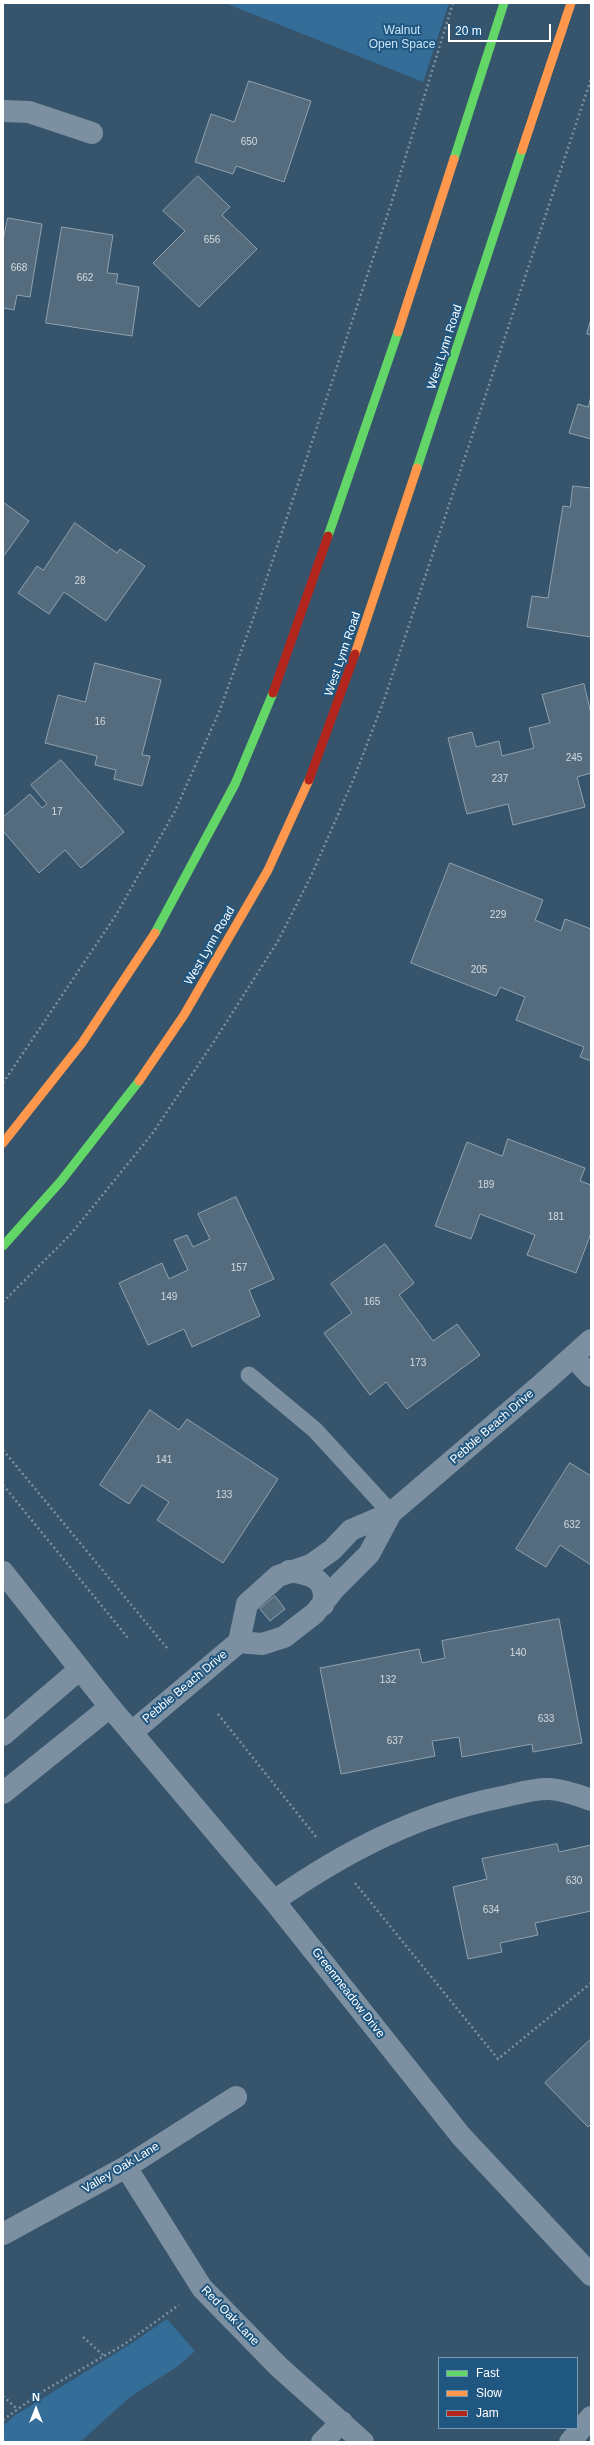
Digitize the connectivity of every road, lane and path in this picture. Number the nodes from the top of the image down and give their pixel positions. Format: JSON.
{"nodes":[{"id":1,"x":453,"y":3,"type":"edge"},
{"id":2,"x":504,"y":3,"type":"edge"},
{"id":3,"x":571,"y":3,"type":"edge"},
{"id":4,"x":3,"y":111,"type":"edge"},
{"id":5,"x":92,"y":133,"type":"dead end"},
{"id":6,"x":3,"y":1083,"type":"edge"},
{"id":7,"x":3,"y":1143,"type":"edge"},
{"id":8,"x":3,"y":1246,"type":"edge"},
{"id":9,"x":591,"y":1340,"type":"edge"},
{"id":10,"x":573,"y":1357,"type":"junction"},
{"id":11,"x":249,"y":1375,"type":"dead end"},
{"id":12,"x":591,"y":1376,"type":"edge"},
{"id":13,"x":3,"y":1450,"type":"edge"},
{"id":14,"x":3,"y":1485,"type":"edge"},
{"id":15,"x":392,"y":1513,"type":"junction"},
{"id":16,"x":289,"y":1571,"type":"junction"},
{"id":17,"x":3,"y":1572,"type":"edge"},
{"id":18,"x":323,"y":1605,"type":"junction"},
{"id":19,"x":128,"y":1638,"type":"dead end"},
{"id":20,"x":239,"y":1642,"type":"junction"},
{"id":21,"x":167,"y":1648,"type":"dead end"},
{"id":22,"x":80,"y":1669,"type":"junction"},
{"id":23,"x":110,"y":1707,"type":"junction"},
{"id":24,"x":218,"y":1714,"type":"dead end"},
{"id":25,"x":132,"y":1732,"type":"junction"},
{"id":26,"x":3,"y":1735,"type":"edge"},
{"id":27,"x":3,"y":1793,"type":"edge"},
{"id":28,"x":591,"y":1800,"type":"edge"},
{"id":29,"x":336,"y":1860,"type":"junction"},
{"id":30,"x":274,"y":1901,"type":"junction"},
{"id":31,"x":591,"y":1983,"type":"edge"},
{"id":32,"x":236,"y":2096,"type":"dead end"},
{"id":33,"x":126,"y":2167,"type":"junction"},
{"id":34,"x":3,"y":2234,"type":"edge"},
{"id":35,"x":591,"y":2275,"type":"edge"},
{"id":36,"x":168,"y":2314,"type":"dead end"},
{"id":37,"x":83,"y":2337,"type":"dead end"},
{"id":38,"x":104,"y":2356,"type":"junction"},
{"id":39,"x":3,"y":2396,"type":"edge"},
{"id":40,"x":18,"y":2409,"type":"junction"},
{"id":41,"x":591,"y":2417,"type":"edge"},
{"id":42,"x":3,"y":2420,"type":"edge"},
{"id":43,"x":342,"y":2422,"type":"junction"},
{"id":44,"x":322,"y":2442,"type":"edge"},
{"id":45,"x":363,"y":2442,"type":"edge"},
{"id":46,"x":570,"y":2442,"type":"edge"}],
"edges":[{"from":1,"to":6,"type":"path"},
{"from":2,"to":7,"type":"main road"},
{"from":3,"to":8,"type":"main road","name":"West Lynn Road"},
{"from":4,"to":5,"type":"street"},
{"from":9,"to":10,"type":"street","name":"Pebble Beach Drive"},
{"from":10,"to":12,"type":"street"},
{"from":10,"to":15,"type":"street","name":"Pebble Beach Drive"},
{"from":11,"to":15,"type":"lane"},
{"from":13,"to":21,"type":"path"},
{"from":14,"to":19,"type":"path"},
{"from":15,"to":16,"type":"street","name":"Pebble Beach Drive"},
{"from":15,"to":18,"type":"street","name":"Pebble Beach Drive"},
{"from":16,"to":18,"type":"street"},
{"from":16,"to":20,"type":"street","name":"Pebble Beach Drive"},
{"from":17,"to":22,"type":"street","name":"Greenmeadow Drive"},
{"from":18,"to":20,"type":"street","name":"Pebble Beach Drive"},
{"from":20,"to":25,"type":"street","name":"Pebble Beach Drive"},
{"from":22,"to":23,"type":"street","name":"Greenmeadow Drive"},
{"from":22,"to":26,"type":"street"},
{"from":23,"to":25,"type":"street","name":"Greenmeadow Drive"},
{"from":23,"to":27,"type":"street"},
{"from":24,"to":29,"type":"path"},
{"from":25,"to":30,"type":"street","name":"Greenmeadow Drive"},
{"from":28,"to":29,"type":"street"},
{"from":29,"to":30,"type":"street"},
{"from":29,"to":31,"type":"path"},
{"from":30,"to":35,"type":"street","name":"Greenmeadow Drive"},
{"from":32,"to":33,"type":"street","name":"Valley Oak Lane"},
{"from":33,"to":34,"type":"street","name":"Valley Oak Lane"},
{"from":33,"to":43,"type":"street","name":"Red Oak Lane"},
{"from":36,"to":38,"type":"path"},
{"from":37,"to":38,"type":"path"},
{"from":38,"to":40,"type":"path"},
{"from":39,"to":40,"type":"path"},
{"from":40,"to":42,"type":"path"},
{"from":41,"to":46,"type":"street"},
{"from":43,"to":44,"type":"street"},
{"from":43,"to":45,"type":"street","name":"Red Oak Lane"}]}
